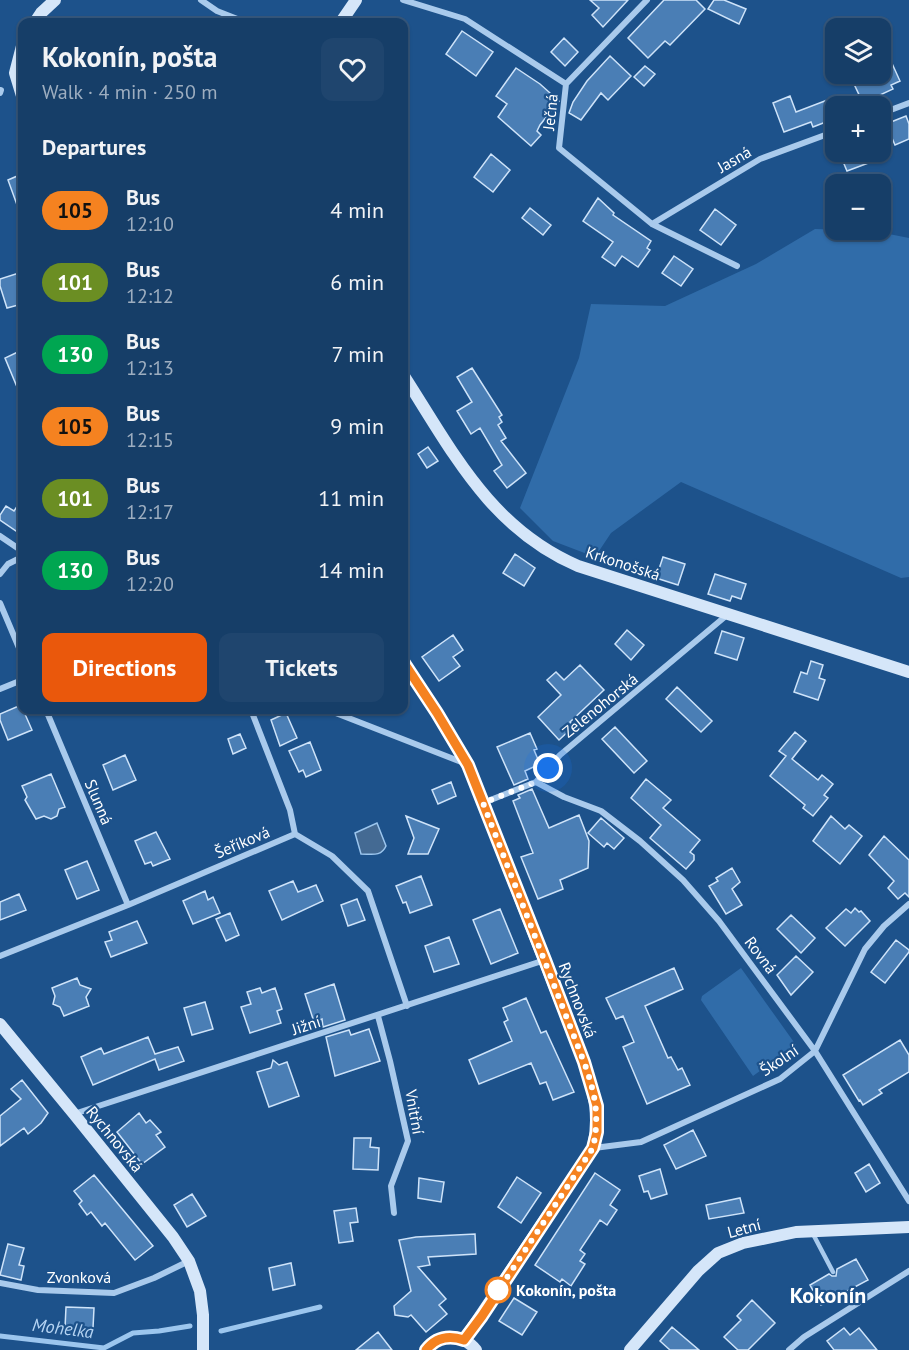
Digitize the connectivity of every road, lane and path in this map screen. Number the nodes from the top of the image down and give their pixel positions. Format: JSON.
{"nodes":[{"id":1,"x":55,"y":0,"type":"edge"},
{"id":2,"x":201,"y":0,"type":"edge"},
{"id":3,"x":356,"y":0,"type":"edge"},
{"id":4,"x":404,"y":0,"type":"edge"},
{"id":5,"x":647,"y":0,"type":"edge"},
{"id":6,"x":38,"y":18,"type":"edge"},
{"id":7,"x":234,"y":18,"type":"edge"},
{"id":8,"x":344,"y":18,"type":"edge"},
{"id":9,"x":18,"y":61,"type":"edge"},
{"id":10,"x":18,"y":83,"type":"edge"},
{"id":11,"x":566,"y":84,"type":"junction"},
{"id":12,"x":909,"y":103,"type":"edge"},
{"id":13,"x":891,"y":110,"type":"edge"},
{"id":14,"x":825,"y":134,"type":"edge"},
{"id":15,"x":652,"y":224,"type":"junction"},
{"id":16,"x":737,"y":266,"type":"dead end"},
{"id":17,"x":408,"y":382,"type":"edge"},
{"id":18,"x":0,"y":536,"type":"edge"},
{"id":19,"x":18,"y":548,"type":"edge"},
{"id":20,"x":18,"y":559,"type":"edge"},
{"id":21,"x":0,"y":574,"type":"edge"},
{"id":22,"x":0,"y":603,"type":"edge"},
{"id":23,"x":728,"y":614,"type":"junction"},
{"id":24,"x":18,"y":646,"type":"edge"},
{"id":25,"x":408,"y":669,"type":"edge"},
{"id":26,"x":909,"y":672,"type":"edge"},
{"id":27,"x":18,"y":682,"type":"edge"},
{"id":28,"x":0,"y":689,"type":"edge"},
{"id":29,"x":48,"y":714,"type":"edge"},
{"id":30,"x":253,"y":714,"type":"edge"},
{"id":31,"x":338,"y":714,"type":"edge"},
{"id":32,"x":468,"y":765,"type":"junction"},
{"id":33,"x":536,"y":782,"type":"junction"},
{"id":34,"x":483,"y":803,"type":"junction"},
{"id":35,"x":295,"y":834,"type":"junction"},
{"id":36,"x":909,"y":904,"type":"edge"},
{"id":37,"x":128,"y":905,"type":"junction"},
{"id":38,"x":0,"y":956,"type":"edge"},
{"id":39,"x":545,"y":960,"type":"junction"},
{"id":40,"x":407,"y":1006,"type":"junction"},
{"id":41,"x":378,"y":1016,"type":"junction"},
{"id":42,"x":0,"y":1024,"type":"edge"},
{"id":43,"x":815,"y":1051,"type":"junction"},
{"id":44,"x":74,"y":1114,"type":"junction"},
{"id":45,"x":593,"y":1148,"type":"junction"},
{"id":46,"x":909,"y":1201,"type":"edge"},
{"id":47,"x":394,"y":1213,"type":"dead end"},
{"id":48,"x":909,"y":1227,"type":"edge"},
{"id":49,"x":812,"y":1232,"type":"junction"},
{"id":50,"x":189,"y":1261,"type":"junction"},
{"id":51,"x":909,"y":1271,"type":"edge"},
{"id":52,"x":833,"y":1272,"type":"dead end"},
{"id":53,"x":0,"y":1283,"type":"edge"},
{"id":54,"x":464,"y":1340,"type":"junction"},
{"id":55,"x":203,"y":1350,"type":"edge"},
{"id":56,"x":426,"y":1350,"type":"edge"},
{"id":57,"x":476,"y":1350,"type":"edge"},
{"id":58,"x":630,"y":1350,"type":"edge"},
{"id":59,"x":789,"y":1350,"type":"edge"}],
"edges":[{"from":1,"to":6,"type":"street"},
{"from":2,"to":7,"type":"street"},
{"from":3,"to":8,"type":"street"},
{"from":4,"to":11,"type":"street","name":"Ječná"},
{"from":5,"to":11,"type":"street"},
{"from":9,"to":10,"type":"street"},
{"from":11,"to":15,"type":"street","name":"Ječná"},
{"from":12,"to":13,"type":"street"},
{"from":14,"to":15,"type":"street","name":"Jasná"},
{"from":15,"to":16,"type":"street","name":"Ječná"},
{"from":17,"to":23,"type":"street","name":"Krkonošská"},
{"from":18,"to":19,"type":"street"},
{"from":20,"to":21,"type":"street"},
{"from":22,"to":24,"type":"street"},
{"from":23,"to":26,"type":"street","name":"Krkonošská"},
{"from":23,"to":33,"type":"street","name":"Zelenohorská"},
{"from":25,"to":32,"type":"street","name":"Rychnovská"},
{"from":27,"to":28,"type":"street"},
{"from":29,"to":37,"type":"street","name":"Slunná"},
{"from":30,"to":35,"type":"street"},
{"from":31,"to":32,"type":"street"},
{"from":32,"to":34,"type":"street","name":"Rychnovská"},
{"from":33,"to":34,"type":"street","name":"Zelenohorská"},
{"from":33,"to":43,"type":"street","name":"Rovná"},
{"from":34,"to":39,"type":"street","name":"Rychnovská"},
{"from":35,"to":37,"type":"street","name":"Šeříková"},
{"from":35,"to":40,"type":"street","name":"Šeříková"},
{"from":36,"to":43,"type":"street","name":"Školní"},
{"from":37,"to":38,"type":"street","name":"Šeříková"},
{"from":39,"to":40,"type":"street","name":"Jižní"},
{"from":39,"to":45,"type":"street","name":"Rychnovská"},
{"from":40,"to":41,"type":"street","name":"Jižní"},
{"from":41,"to":44,"type":"street","name":"Jižní"},
{"from":41,"to":47,"type":"street","name":"Vnitřní"},
{"from":42,"to":44,"type":"street","name":"Rychnovská"},
{"from":43,"to":45,"type":"street","name":"Školní"},
{"from":43,"to":46,"type":"street","name":"Rovná"},
{"from":44,"to":50,"type":"street","name":"Rychnovská"},
{"from":45,"to":54,"type":"street","name":"Rychnovská"},
{"from":48,"to":49,"type":"street","name":"Letní"},
{"from":49,"to":52,"type":"lane"},
{"from":49,"to":58,"type":"street","name":"Letní"},
{"from":50,"to":53,"type":"street","name":"Zvonková"},
{"from":50,"to":55,"type":"street","name":"Rychnovská"},
{"from":51,"to":59,"type":"street"},
{"from":54,"to":56,"type":"street"},
{"from":54,"to":57,"type":"street"}]}
